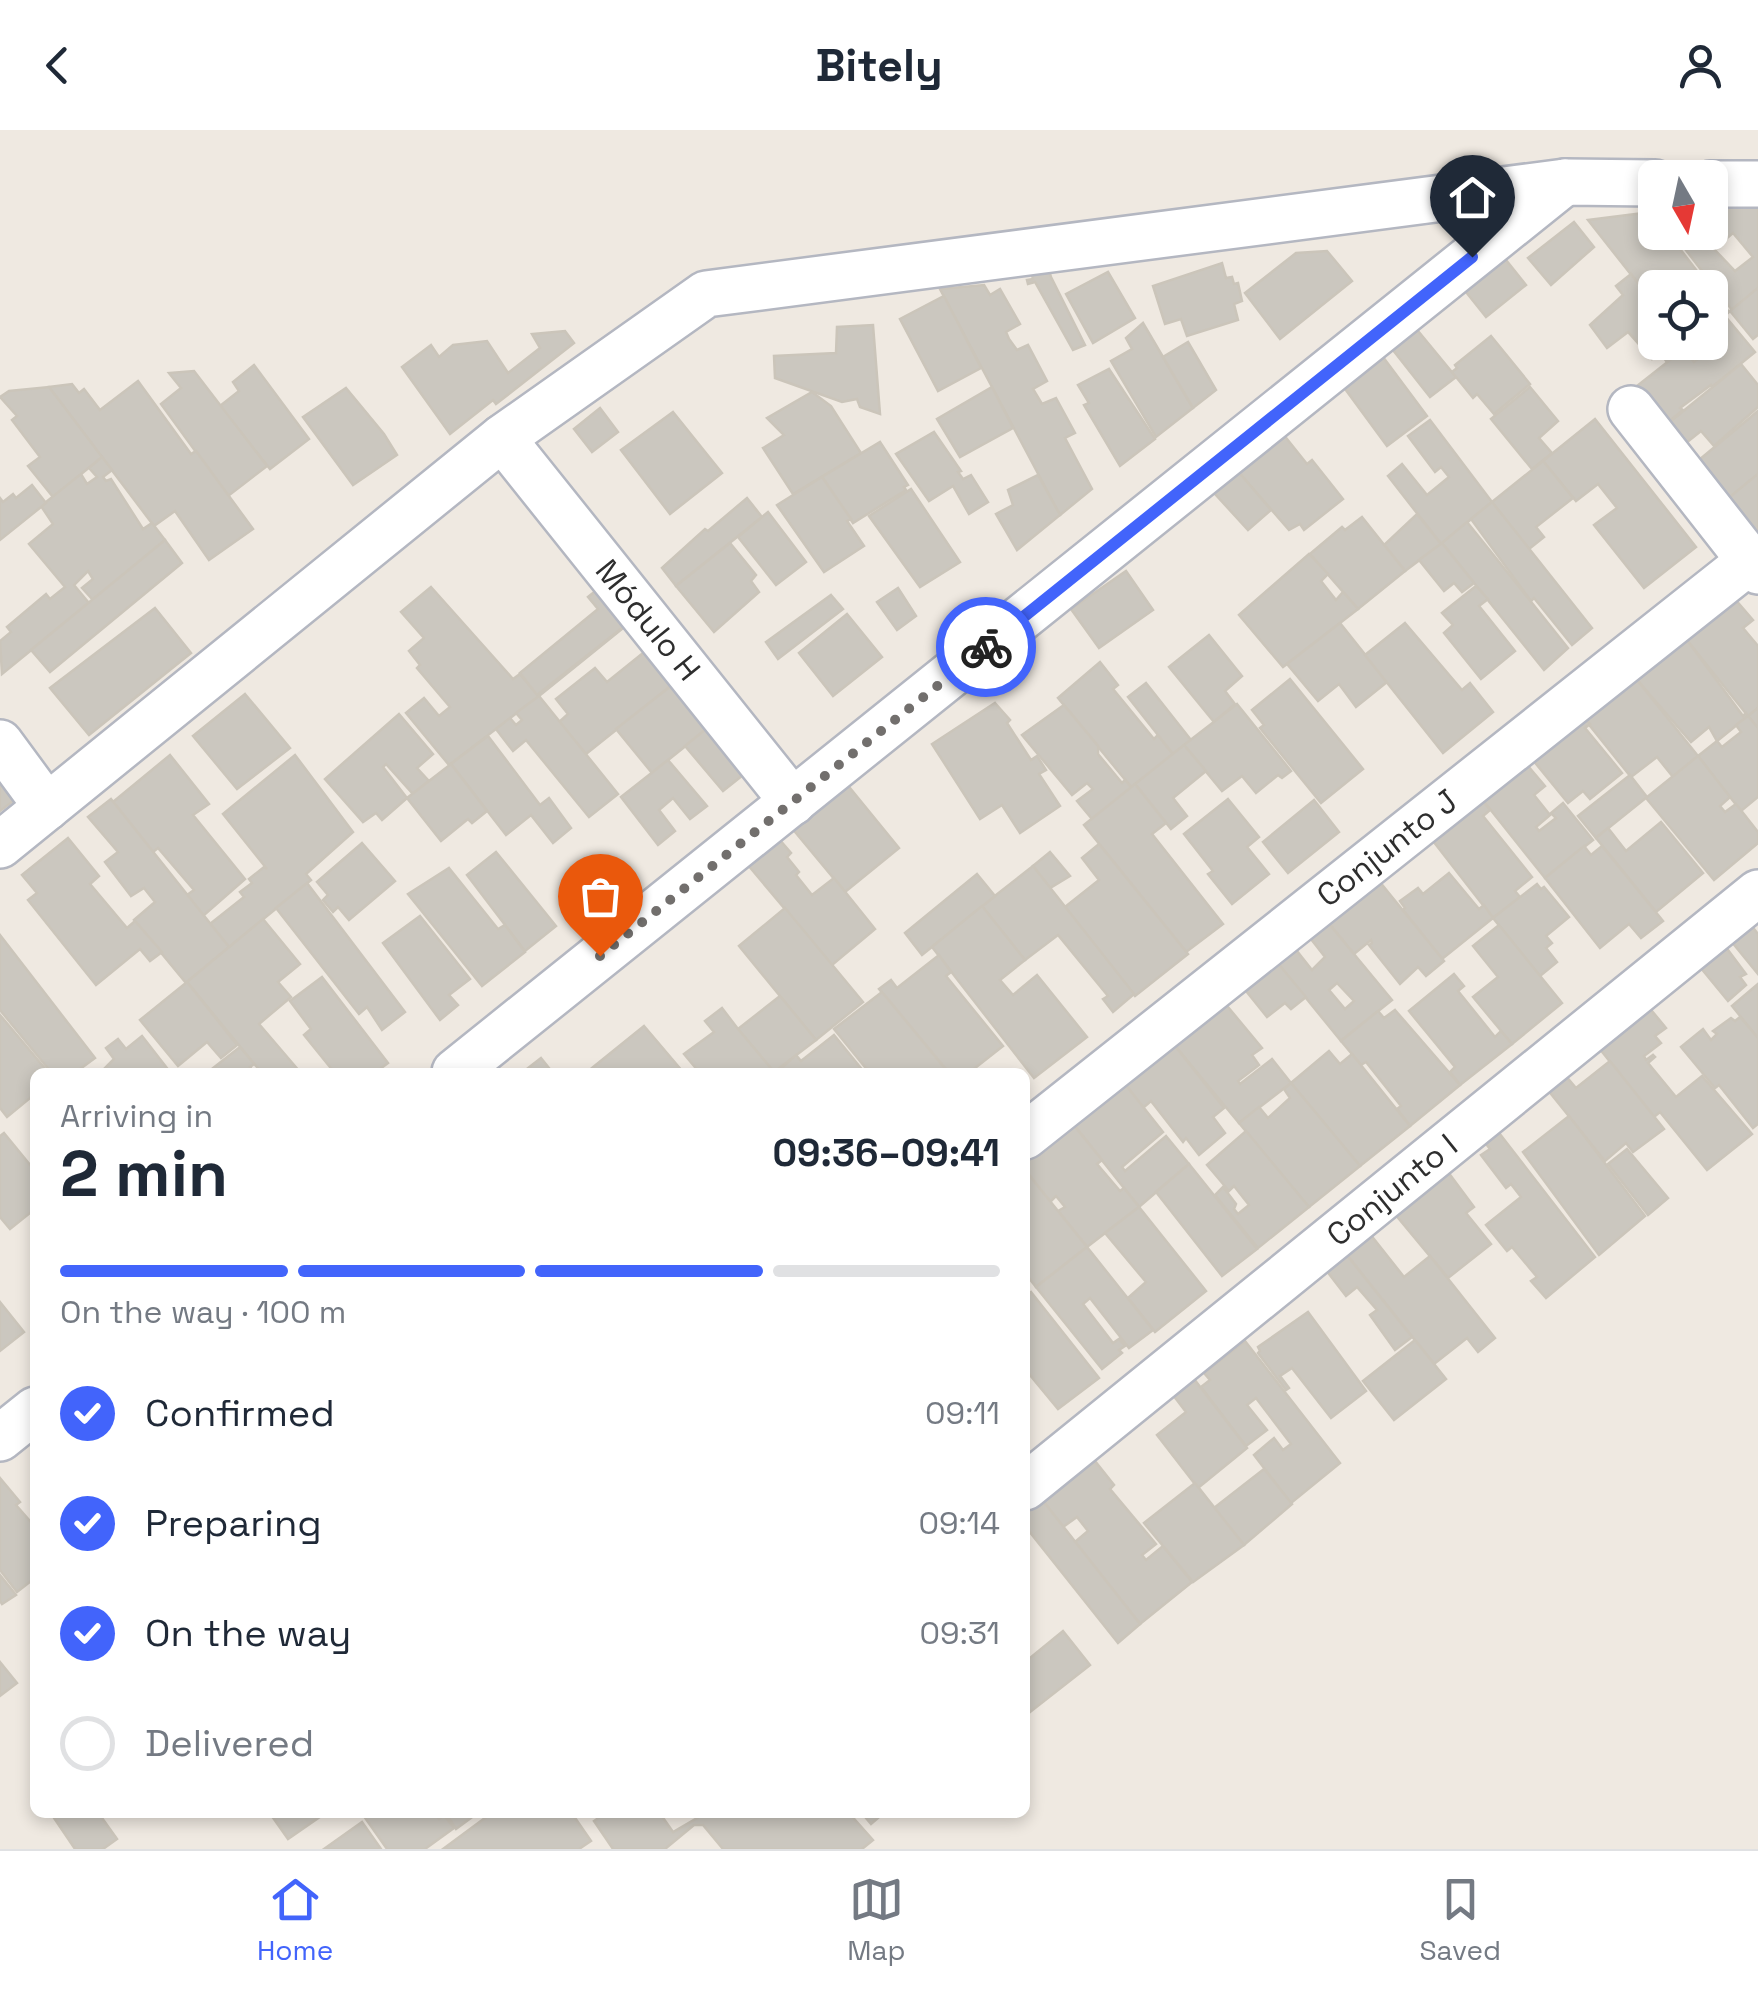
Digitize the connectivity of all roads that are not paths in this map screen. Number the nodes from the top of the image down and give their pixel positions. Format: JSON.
{"nodes":[{"id":1,"x":1565,"y":182,"type":"junction"},
{"id":2,"x":1638,"y":183,"type":"edge"},
{"id":3,"x":1728,"y":184,"type":"edge"},
{"id":4,"x":1758,"y":184,"type":"edge"},
{"id":5,"x":1630,"y":409,"type":"dead end"},
{"id":6,"x":502,"y":438,"type":"junction"},
{"id":7,"x":1754,"y":566,"type":"edge"},
{"id":8,"x":0,"y":743,"type":"edge"},
{"id":9,"x":793,"y":802,"type":"junction"},
{"id":10,"x":47,"y":807,"type":"junction"},
{"id":11,"x":0,"y":845,"type":"edge"},
{"id":12,"x":1758,"y":893,"type":"edge"},
{"id":13,"x":460,"y":1068,"type":"edge"},
{"id":14,"x":1030,"y":1132,"type":"edge"},
{"id":15,"x":30,"y":1414,"type":"edge"},
{"id":16,"x":0,"y":1438,"type":"edge"},
{"id":17,"x":1030,"y":1483,"type":"edge"}],
"edges":[{"from":1,"to":2,"type":"street"},
{"from":1,"to":6,"type":"street"},
{"from":1,"to":9,"type":"street"},
{"from":3,"to":4,"type":"street"},
{"from":5,"to":7,"type":"street"},
{"from":6,"to":9,"type":"street","name":"Módulo H"},
{"from":6,"to":10,"type":"street"},
{"from":7,"to":14,"type":"street","name":"Conjunto J"},
{"from":8,"to":10,"type":"street"},
{"from":9,"to":13,"type":"street"},
{"from":10,"to":11,"type":"street"},
{"from":12,"to":17,"type":"street","name":"Conjunto I"},
{"from":15,"to":16,"type":"street"}]}
